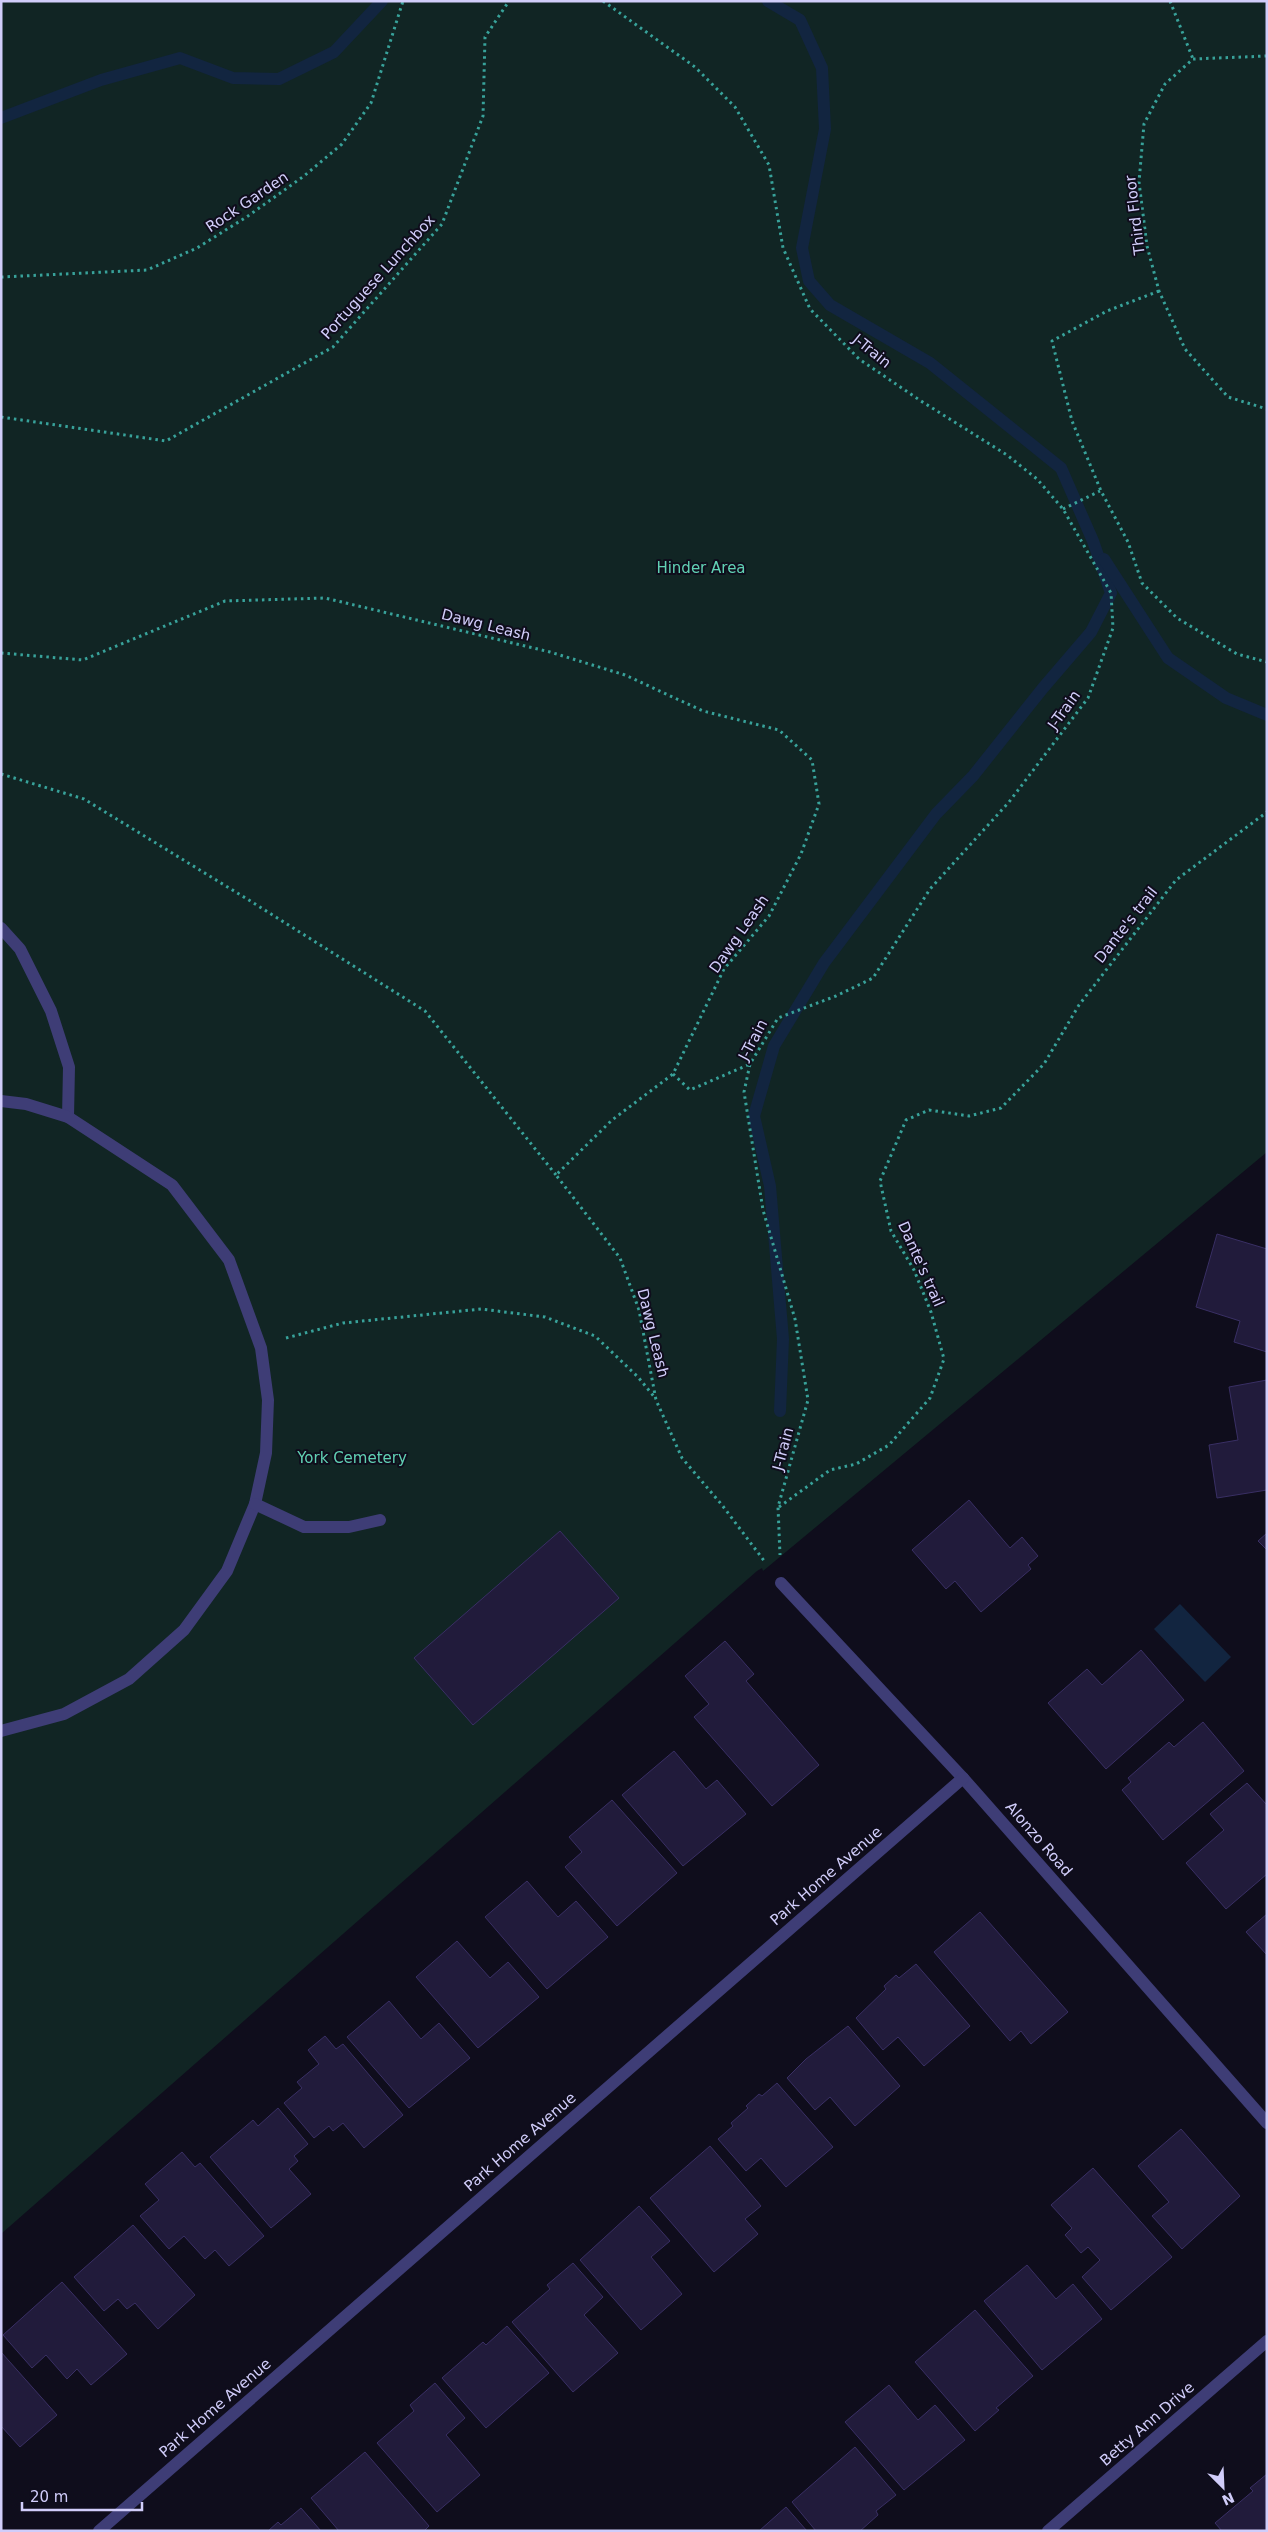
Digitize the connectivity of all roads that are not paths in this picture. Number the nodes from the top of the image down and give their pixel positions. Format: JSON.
{"nodes":[{"id":1,"x":1,"y":928,"type":"edge"},
{"id":2,"x":1,"y":1101,"type":"edge"},
{"id":3,"x":68,"y":1117,"type":"junction"},
{"id":4,"x":255,"y":1504,"type":"junction"},
{"id":5,"x":380,"y":1520,"type":"dead end"},
{"id":6,"x":782,"y":1583,"type":"road end"},
{"id":7,"x":1,"y":1730,"type":"edge"},
{"id":8,"x":963,"y":1778,"type":"junction"},
{"id":9,"x":1267,"y":2122,"type":"edge"},
{"id":10,"x":1267,"y":2341,"type":"edge"},
{"id":11,"x":99,"y":2531,"type":"edge"},
{"id":12,"x":1048,"y":2531,"type":"edge"}],
"edges":[{"from":1,"to":3,"type":"street"},
{"from":2,"to":3,"type":"street"},
{"from":3,"to":4,"type":"street"},
{"from":4,"to":5,"type":"street"},
{"from":4,"to":7,"type":"street"},
{"from":6,"to":8,"type":"street","name":"Alonzo Road"},
{"from":8,"to":9,"type":"street","name":"Alonzo Road"},
{"from":8,"to":11,"type":"street","name":"Park Home Avenue"},
{"from":10,"to":12,"type":"street","name":"Betty Ann Drive"}]}
